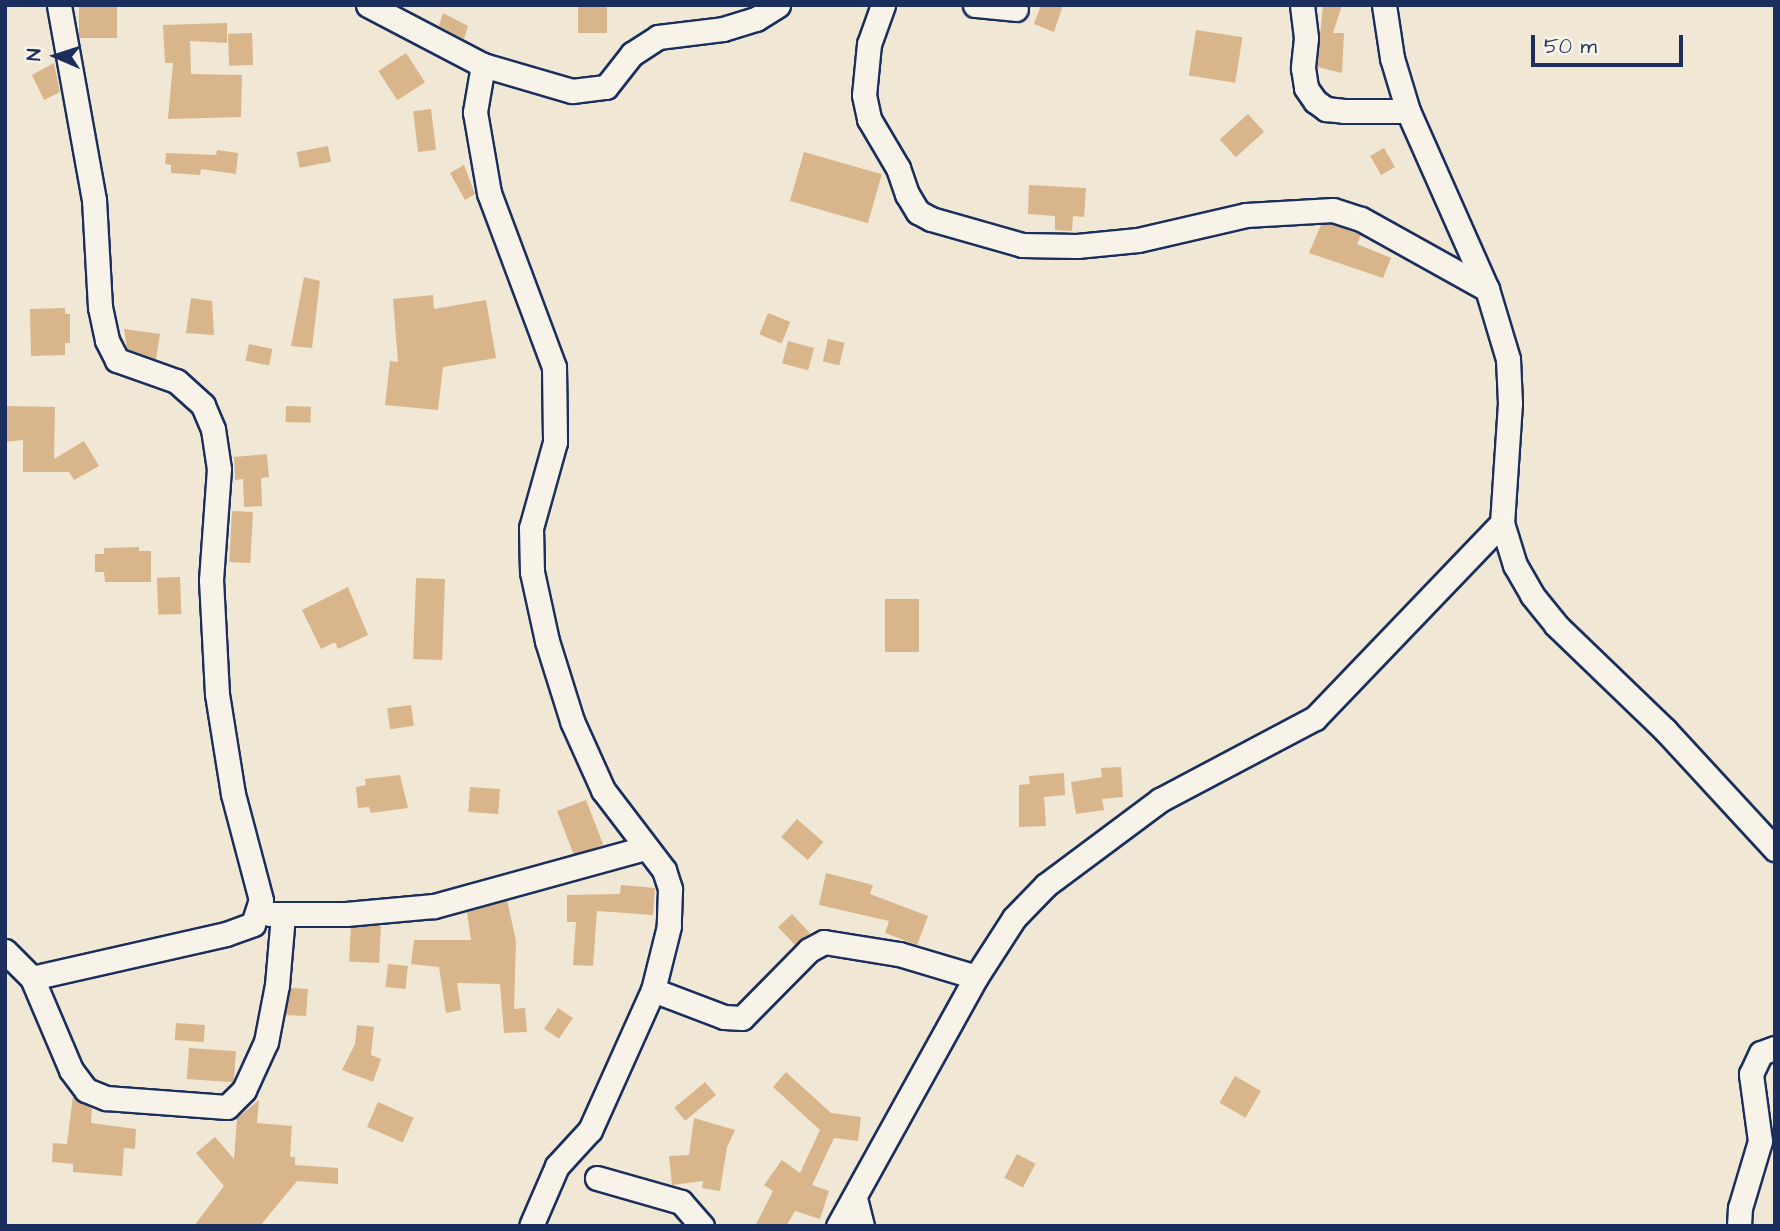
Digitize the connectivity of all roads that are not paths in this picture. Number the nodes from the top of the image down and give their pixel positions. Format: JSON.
{"nodes":[{"id":1,"x":59,"y":5,"type":"edge"},
{"id":2,"x":368,"y":5,"type":"edge"},
{"id":3,"x":778,"y":5,"type":"edge"},
{"id":4,"x":883,"y":5,"type":"edge"},
{"id":5,"x":975,"y":5,"type":"edge"},
{"id":6,"x":1302,"y":5,"type":"edge"},
{"id":7,"x":1384,"y":5,"type":"edge"},
{"id":8,"x":1016,"y":9,"type":"dead end"},
{"id":9,"x":483,"y":65,"type":"junction"},
{"id":10,"x":1408,"y":111,"type":"junction"},
{"id":11,"x":1487,"y":289,"type":"junction"},
{"id":12,"x":1502,"y":523,"type":"junction"},
{"id":13,"x":645,"y":848,"type":"junction"},
{"id":14,"x":1775,"y":849,"type":"edge"},
{"id":15,"x":271,"y":914,"type":"junction"},
{"id":16,"x":5,"y":951,"type":"edge"},
{"id":17,"x":976,"y":977,"type":"junction"},
{"id":18,"x":32,"y":978,"type":"junction"},
{"id":19,"x":653,"y":990,"type":"junction"},
{"id":20,"x":1775,"y":1048,"type":"edge"},
{"id":21,"x":597,"y":1178,"type":"dead end"},
{"id":22,"x":855,"y":1198,"type":"junction"},
{"id":23,"x":531,"y":1226,"type":"edge"},
{"id":24,"x":702,"y":1226,"type":"edge"},
{"id":25,"x":838,"y":1226,"type":"edge"},
{"id":26,"x":862,"y":1226,"type":"edge"},
{"id":27,"x":1739,"y":1226,"type":"edge"}],
"edges":[{"from":1,"to":15,"type":"street"},
{"from":2,"to":9,"type":"street"},
{"from":3,"to":9,"type":"street"},
{"from":4,"to":11,"type":"street"},
{"from":5,"to":8,"type":"street"},
{"from":6,"to":10,"type":"street"},
{"from":7,"to":10,"type":"street"},
{"from":9,"to":13,"type":"street"},
{"from":10,"to":11,"type":"street"},
{"from":11,"to":12,"type":"street"},
{"from":12,"to":14,"type":"street"},
{"from":12,"to":17,"type":"street"},
{"from":13,"to":15,"type":"street"},
{"from":13,"to":19,"type":"street"},
{"from":15,"to":18,"type":"street"},
{"from":15,"to":18,"type":"street"},
{"from":16,"to":18,"type":"street"},
{"from":17,"to":19,"type":"street"},
{"from":17,"to":22,"type":"street"},
{"from":19,"to":23,"type":"street"},
{"from":20,"to":27,"type":"street"},
{"from":21,"to":24,"type":"street"},
{"from":22,"to":25,"type":"street"},
{"from":22,"to":26,"type":"street"}]}
